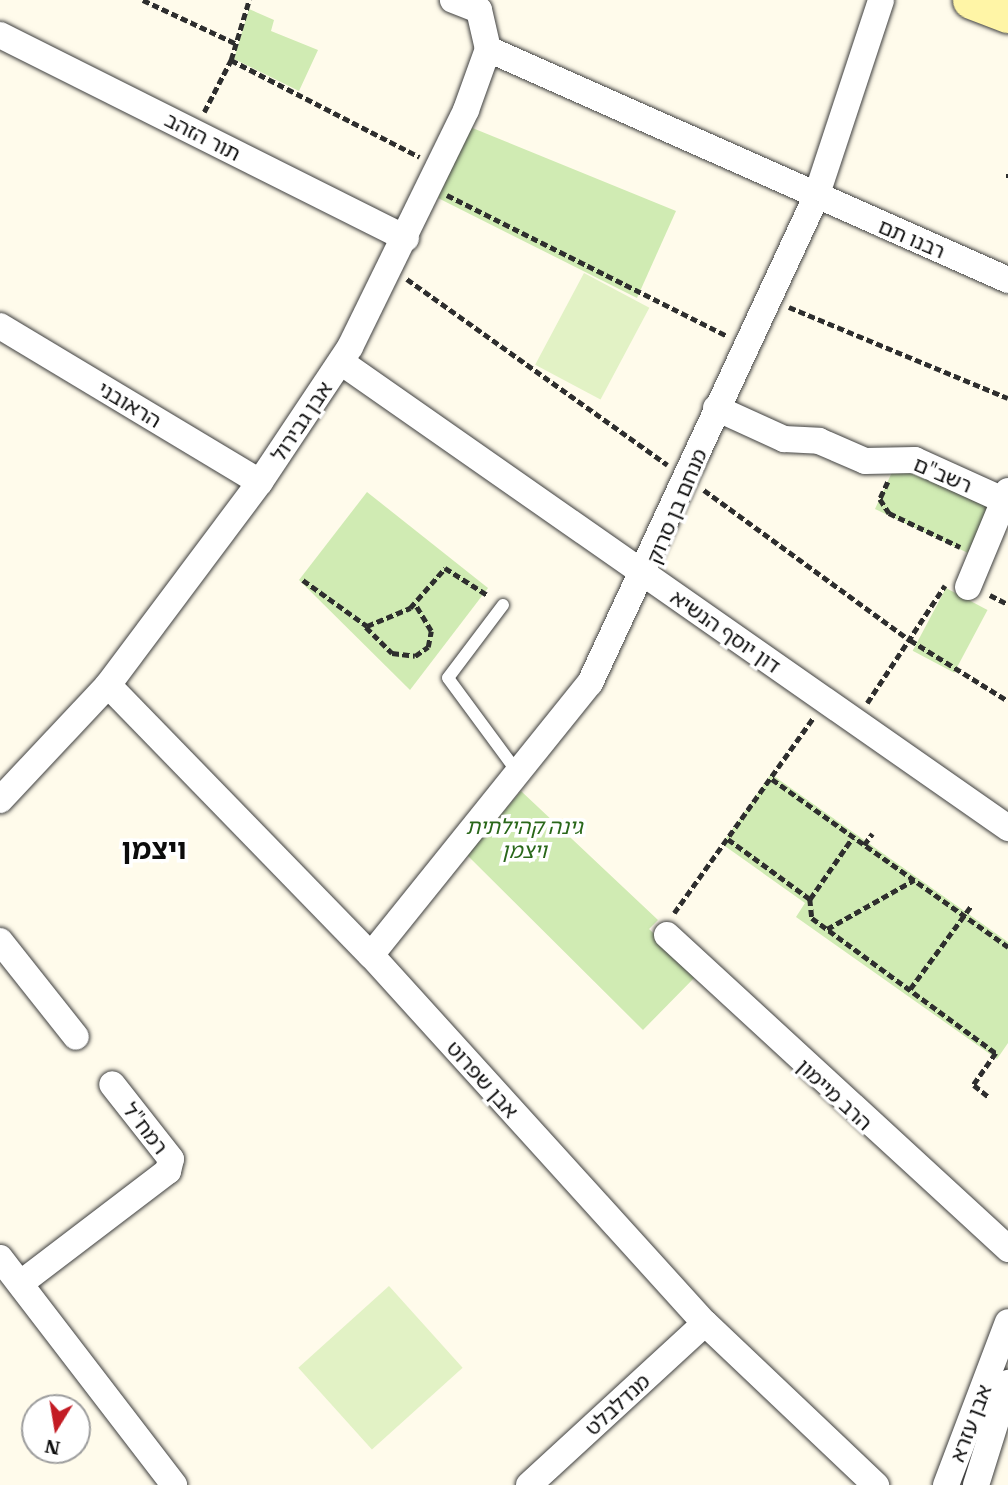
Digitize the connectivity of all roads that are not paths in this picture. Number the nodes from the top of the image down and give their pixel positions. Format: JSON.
{"nodes":[{"id":1,"x":453,"y":0,"type":"edge"},
{"id":2,"x":881,"y":0,"type":"edge"},
{"id":3,"x":971,"y":0,"type":"edge"},
{"id":4,"x":1008,"y":14,"type":"edge"},
{"id":5,"x":0,"y":35,"type":"edge"},
{"id":6,"x":488,"y":49,"type":"junction"},
{"id":7,"x":816,"y":197,"type":"junction"},
{"id":8,"x":405,"y":238,"type":"junction"},
{"id":9,"x":1008,"y":280,"type":"edge"},
{"id":10,"x":0,"y":326,"type":"edge"},
{"id":11,"x":341,"y":362,"type":"junction"},
{"id":12,"x":716,"y":408,"type":"junction"},
{"id":13,"x":260,"y":482,"type":"junction"},
{"id":14,"x":1005,"y":496,"type":"edge"},
{"id":15,"x":646,"y":576,"type":"junction"},
{"id":16,"x":968,"y":587,"type":"road end"},
{"id":17,"x":502,"y":605,"type":"road end"},
{"id":18,"x":108,"y":685,"type":"junction"},
{"id":19,"x":520,"y":775,"type":"junction"},
{"id":20,"x":0,"y":800,"type":"edge"},
{"id":21,"x":1008,"y":828,"type":"edge"},
{"id":22,"x":667,"y":935,"type":"road end"},
{"id":23,"x":0,"y":941,"type":"edge"},
{"id":24,"x":371,"y":955,"type":"junction"},
{"id":25,"x":76,"y":1037,"type":"dead end"},
{"id":26,"x":112,"y":1084,"type":"dead end"},
{"id":27,"x":1008,"y":1248,"type":"edge"},
{"id":28,"x":1,"y":1260,"type":"edge"},
{"id":29,"x":21,"y":1283,"type":"junction"},
{"id":30,"x":1008,"y":1322,"type":"edge"},
{"id":31,"x":705,"y":1323,"type":"junction"},
{"id":32,"x":1008,"y":1384,"type":"edge"},
{"id":33,"x":869,"y":1477,"type":"edge"},
{"id":34,"x":174,"y":1485,"type":"edge"},
{"id":35,"x":529,"y":1485,"type":"edge"},
{"id":36,"x":891,"y":1485,"type":"edge"},
{"id":37,"x":946,"y":1485,"type":"edge"},
{"id":38,"x":976,"y":1485,"type":"edge"}],
"edges":[{"from":1,"to":6,"type":"street"},
{"from":2,"to":7,"type":"street","name":"מנחם בן סרוק"},
{"from":3,"to":4,"type":"main road"},
{"from":5,"to":8,"type":"street","name":"תור הזהב"},
{"from":6,"to":7,"type":"street","name":"רבנו תם"},
{"from":6,"to":8,"type":"street","name":"אבן גבירול"},
{"from":7,"to":9,"type":"street","name":"רבנו תם"},
{"from":7,"to":12,"type":"street","name":"מנחם בן סרוק"},
{"from":8,"to":11,"type":"street","name":"אבן גבירול"},
{"from":10,"to":13,"type":"street","name":"הראובני"},
{"from":11,"to":13,"type":"street","name":"אבן גבירול"},
{"from":11,"to":15,"type":"street","name":"דון יוסף הנשיא"},
{"from":12,"to":14,"type":"street","name":"רשב\"ם"},
{"from":12,"to":15,"type":"street","name":"מנחם בן סרוק"},
{"from":13,"to":18,"type":"street","name":"אבן גבירול"},
{"from":14,"to":16,"type":"street","name":"רשב\"ם"},
{"from":15,"to":19,"type":"street","name":"מנחם בן סרוק"},
{"from":15,"to":21,"type":"street","name":"דון יוסף הנשיא"},
{"from":17,"to":19,"type":"lane"},
{"from":18,"to":20,"type":"street","name":"אבן גבירול"},
{"from":18,"to":24,"type":"street","name":"אבן שפרוט"},
{"from":19,"to":24,"type":"street","name":"מנחם בן סרוק"},
{"from":22,"to":27,"type":"street","name":"הרב מיימון"},
{"from":23,"to":25,"type":"street"},
{"from":24,"to":31,"type":"street","name":"אבן שפרוט"},
{"from":26,"to":29,"type":"street","name":"רמח\"ל"},
{"from":28,"to":29,"type":"street"},
{"from":29,"to":34,"type":"street"},
{"from":30,"to":37,"type":"street","name":"אבן עזרא"},
{"from":31,"to":33,"type":"street","name":"אבן שפרוט"},
{"from":31,"to":35,"type":"street","name":"מנדלבלט"},
{"from":32,"to":38,"type":"street","name":"אבן עזרא"},
{"from":33,"to":36,"type":"street","name":"אבן שפרוט"}]}
